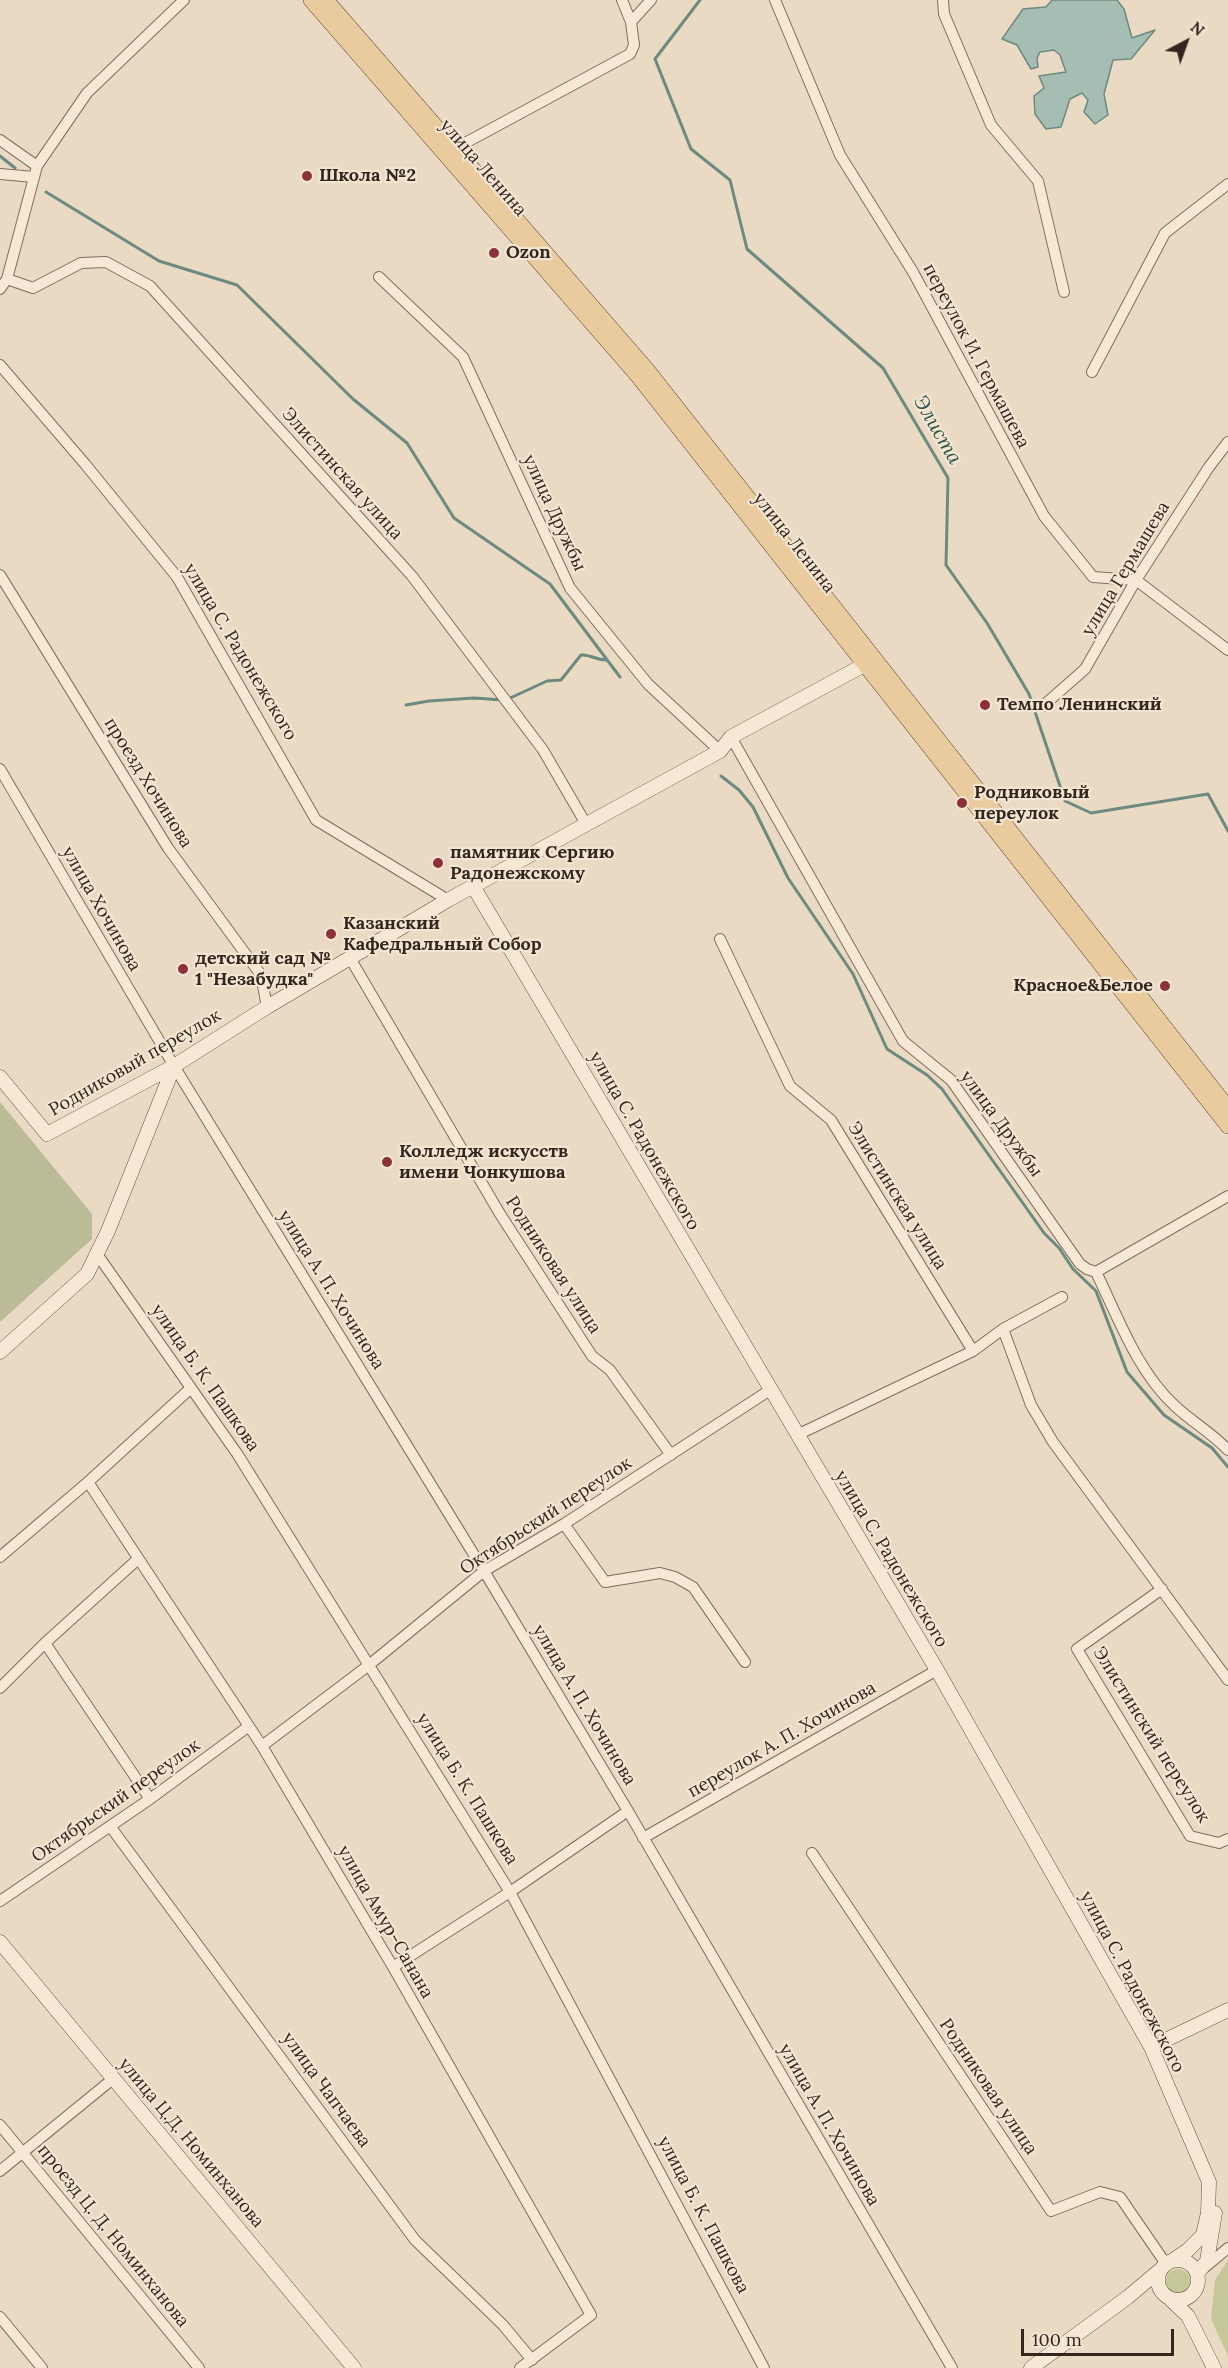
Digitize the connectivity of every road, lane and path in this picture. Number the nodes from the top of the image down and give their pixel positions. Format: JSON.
{"nodes":[{"id":1,"x":184,"y":0,"type":"edge"},
{"id":2,"x":311,"y":0,"type":"edge"},
{"id":3,"x":326,"y":0,"type":"edge"},
{"id":4,"x":622,"y":0,"type":"edge"},
{"id":5,"x":651,"y":0,"type":"edge"},
{"id":6,"x":775,"y":0,"type":"edge"},
{"id":7,"x":943,"y":0,"type":"edge"},
{"id":8,"x":631,"y":21,"type":"junction"},
{"id":9,"x":0,"y":140,"type":"edge"},
{"id":10,"x":455,"y":155,"type":"junction"},
{"id":11,"x":36,"y":172,"type":"junction"},
{"id":12,"x":0,"y":174,"type":"edge"},
{"id":13,"x":1228,"y":184,"type":"edge"},
{"id":14,"x":379,"y":277,"type":"dead end"},
{"id":15,"x":7,"y":279,"type":"junction"},
{"id":16,"x":0,"y":290,"type":"edge"},
{"id":17,"x":1064,"y":292,"type":"dead end"},
{"id":18,"x":0,"y":365,"type":"edge"},
{"id":19,"x":1092,"y":372,"type":"dead end"},
{"id":20,"x":1228,"y":442,"type":"edge"},
{"id":21,"x":0,"y":575,"type":"edge"},
{"id":22,"x":1136,"y":580,"type":"junction"},
{"id":23,"x":1228,"y":650,"type":"edge"},
{"id":24,"x":870,"y":661,"type":"junction"},
{"id":25,"x":1043,"y":706,"type":"dead end"},
{"id":26,"x":731,"y":737,"type":"junction"},
{"id":27,"x":720,"y":750,"type":"junction"},
{"id":28,"x":0,"y":769,"type":"edge"},
{"id":29,"x":586,"y":824,"type":"junction"},
{"id":30,"x":473,"y":886,"type":"junction"},
{"id":31,"x":448,"y":900,"type":"junction"},
{"id":32,"x":720,"y":939,"type":"dead end"},
{"id":33,"x":350,"y":958,"type":"junction"},
{"id":34,"x":267,"y":1007,"type":"junction"},
{"id":35,"x":174,"y":1066,"type":"junction"},
{"id":36,"x":0,"y":1077,"type":"edge"},
{"id":37,"x":1228,"y":1108,"type":"edge"},
{"id":38,"x":1228,"y":1126,"type":"edge"},
{"id":39,"x":1228,"y":1196,"type":"edge"},
{"id":40,"x":97,"y":1254,"type":"junction"},
{"id":41,"x":1095,"y":1272,"type":"junction"},
{"id":42,"x":1062,"y":1298,"type":"dead end"},
{"id":43,"x":1003,"y":1329,"type":"junction"},
{"id":44,"x":973,"y":1351,"type":"junction"},
{"id":45,"x":0,"y":1352,"type":"edge"},
{"id":46,"x":191,"y":1388,"type":"junction"},
{"id":47,"x":770,"y":1390,"type":"junction"},
{"id":48,"x":797,"y":1435,"type":"junction"},
{"id":49,"x":1228,"y":1450,"type":"edge"},
{"id":50,"x":671,"y":1455,"type":"junction"},
{"id":51,"x":88,"y":1482,"type":"junction"},
{"id":52,"x":564,"y":1524,"type":"junction"},
{"id":53,"x":0,"y":1557,"type":"edge"},
{"id":54,"x":138,"y":1559,"type":"junction"},
{"id":55,"x":484,"y":1571,"type":"junction"},
{"id":56,"x":1162,"y":1589,"type":"junction"},
{"id":57,"x":45,"y":1643,"type":"junction"},
{"id":58,"x":745,"y":1662,"type":"dead end"},
{"id":59,"x":369,"y":1665,"type":"junction"},
{"id":60,"x":937,"y":1670,"type":"junction"},
{"id":61,"x":1228,"y":1680,"type":"edge"},
{"id":62,"x":0,"y":1688,"type":"edge"},
{"id":63,"x":249,"y":1726,"type":"junction"},
{"id":64,"x":262,"y":1746,"type":"junction"},
{"id":65,"x":150,"y":1799,"type":"junction"},
{"id":66,"x":628,"y":1812,"type":"junction"},
{"id":67,"x":110,"y":1826,"type":"junction"},
{"id":68,"x":643,"y":1838,"type":"junction"},
{"id":69,"x":1228,"y":1839,"type":"edge"},
{"id":70,"x":812,"y":1853,"type":"dead end"},
{"id":71,"x":510,"y":1892,"type":"junction"},
{"id":72,"x":0,"y":1901,"type":"edge"},
{"id":73,"x":0,"y":1942,"type":"edge"},
{"id":74,"x":393,"y":1967,"type":"junction"},
{"id":75,"x":1228,"y":2010,"type":"edge"},
{"id":76,"x":1150,"y":2047,"type":"junction"},
{"id":77,"x":114,"y":2078,"type":"junction"},
{"id":78,"x":0,"y":2125,"type":"edge"},
{"id":79,"x":22,"y":2151,"type":"junction"},
{"id":80,"x":0,"y":2171,"type":"edge"},
{"id":81,"x":1209,"y":2182,"type":"junction"},
{"id":82,"x":1228,"y":2248,"type":"edge"},
{"id":83,"x":1166,"y":2265,"type":"junction"},
{"id":84,"x":1198,"y":2279,"type":"junction"},
{"id":85,"x":1128,"y":2297,"type":"junction"},
{"id":86,"x":1168,"y":2298,"type":"junction"},
{"id":87,"x":0,"y":2317,"type":"edge"},
{"id":88,"x":1199,"y":2336,"type":"junction"},
{"id":89,"x":532,"y":2360,"type":"junction"},
{"id":90,"x":42,"y":2368,"type":"edge"},
{"id":91,"x":200,"y":2368,"type":"edge"},
{"id":92,"x":354,"y":2368,"type":"edge"},
{"id":93,"x":520,"y":2368,"type":"edge"},
{"id":94,"x":764,"y":2368,"type":"edge"},
{"id":95,"x":952,"y":2368,"type":"edge"},
{"id":96,"x":1031,"y":2368,"type":"edge"},
{"id":97,"x":1215,"y":2368,"type":"edge"}],
"edges":[{"from":1,"to":11,"type":"street"},
{"from":2,"to":10,"type":"main road","name":"улица Ленина"},
{"from":3,"to":10,"type":"main road","name":"улица Ленина"},
{"from":4,"to":8,"type":"street"},
{"from":5,"to":8,"type":"street"},
{"from":6,"to":22,"type":"street","name":"переулок И. Гермашева"},
{"from":7,"to":17,"type":"street"},
{"from":8,"to":10,"type":"street"},
{"from":9,"to":11,"type":"street"},
{"from":10,"to":24,"type":"main road","name":"улица Ленина"},
{"from":11,"to":12,"type":"street"},
{"from":11,"to":15,"type":"street"},
{"from":13,"to":19,"type":"street"},
{"from":14,"to":27,"type":"street","name":"улица Дружбы"},
{"from":15,"to":16,"type":"street"},
{"from":15,"to":29,"type":"street","name":"Элистинская улица"},
{"from":18,"to":31,"type":"street","name":"улица С. Радонежского"},
{"from":20,"to":22,"type":"street","name":"улица Гермашева"},
{"from":21,"to":34,"type":"street","name":"проезд Хочинова"},
{"from":22,"to":23,"type":"street"},
{"from":22,"to":25,"type":"street","name":"улица Гермашева"},
{"from":24,"to":26,"type":"street","name":"Родниковый переулок"},
{"from":24,"to":37,"type":"main road","name":"улица Ленина"},
{"from":24,"to":38,"type":"main road","name":"улица Ленина"},
{"from":26,"to":27,"type":"street","name":"Родниковый переулок"},
{"from":26,"to":41,"type":"street","name":"улица Дружбы"},
{"from":27,"to":29,"type":"street","name":"Родниковый переулок"},
{"from":28,"to":35,"type":"street","name":"улица Хочинова"},
{"from":29,"to":30,"type":"street","name":"Родниковый переулок"},
{"from":30,"to":31,"type":"street","name":"Родниковый переулок"},
{"from":30,"to":47,"type":"street","name":"улица С. Радонежского"},
{"from":31,"to":33,"type":"street","name":"Родниковый переулок"},
{"from":32,"to":44,"type":"street","name":"Элистинская улица"},
{"from":33,"to":34,"type":"street","name":"Родниковый переулок"},
{"from":33,"to":50,"type":"street","name":"Родниковая улица"},
{"from":34,"to":35,"type":"street","name":"Родниковый переулок"},
{"from":35,"to":36,"type":"street","name":"Родниковый переулок"},
{"from":35,"to":40,"type":"street"},
{"from":35,"to":55,"type":"street","name":"улица А. П. Хочинова"},
{"from":39,"to":41,"type":"street"},
{"from":40,"to":45,"type":"street"},
{"from":40,"to":46,"type":"street","name":"улица Б. К. Пашкова"},
{"from":41,"to":49,"type":"street","name":"улица Дружбы"},
{"from":42,"to":43,"type":"street"},
{"from":43,"to":44,"type":"street"},
{"from":43,"to":56,"type":"street"},
{"from":44,"to":48,"type":"street"},
{"from":46,"to":51,"type":"street"},
{"from":46,"to":59,"type":"street","name":"улица Б. К. Пашкова"},
{"from":47,"to":48,"type":"street","name":"улица С. Радонежского"},
{"from":47,"to":50,"type":"street","name":"Октябрьский переулок"},
{"from":48,"to":60,"type":"street","name":"улица С. Радонежского"},
{"from":50,"to":52,"type":"street","name":"Октябрьский переулок"},
{"from":51,"to":53,"type":"street"},
{"from":51,"to":54,"type":"street","name":"улица Амур-Санана"},
{"from":52,"to":55,"type":"street","name":"Октябрьский переулок"},
{"from":52,"to":58,"type":"street"},
{"from":54,"to":57,"type":"street"},
{"from":54,"to":63,"type":"street","name":"улица Амур-Санана"},
{"from":55,"to":59,"type":"street","name":"Октябрьский переулок"},
{"from":55,"to":66,"type":"street","name":"улица А. П. Хочинова"},
{"from":56,"to":61,"type":"street"},
{"from":56,"to":69,"type":"street","name":"Элистинский переулок"},
{"from":57,"to":62,"type":"street"},
{"from":57,"to":65,"type":"street"},
{"from":59,"to":64,"type":"street","name":"Октябрьский переулок"},
{"from":59,"to":71,"type":"street","name":"улица Б. К. Пашкова"},
{"from":60,"to":68,"type":"street","name":"переулок А. П. Хочинова"},
{"from":60,"to":76,"type":"street","name":"улица С. Радонежского"},
{"from":63,"to":64,"type":"street","name":"улица Амур-Санана"},
{"from":63,"to":65,"type":"street","name":"Октябрьский переулок"},
{"from":64,"to":74,"type":"street","name":"улица Амур-Санана"},
{"from":65,"to":67,"type":"street","name":"Октябрьский переулок"},
{"from":66,"to":68,"type":"street","name":"улица А. П. Хочинова"},
{"from":66,"to":71,"type":"street"},
{"from":67,"to":72,"type":"street","name":"Октябрьский переулок"},
{"from":67,"to":89,"type":"street","name":"улица Чапчаева"},
{"from":68,"to":95,"type":"street","name":"улица А. П. Хочинова"},
{"from":70,"to":83,"type":"street","name":"Родниковая улица"},
{"from":71,"to":74,"type":"street"},
{"from":71,"to":94,"type":"street","name":"улица Б. К. Пашкова"},
{"from":73,"to":77,"type":"street","name":"улица Ц.Д. Номинханова"},
{"from":74,"to":89,"type":"street","name":"улица Амур-Санана"},
{"from":75,"to":76,"type":"street"},
{"from":76,"to":81,"type":"street","name":"улица С. Радонежского"},
{"from":77,"to":79,"type":"street"},
{"from":77,"to":92,"type":"street","name":"улица Ц.Д. Номинханова"},
{"from":78,"to":79,"type":"street","name":"проезд Ц. Д. Номинханова"},
{"from":79,"to":80,"type":"street"},
{"from":79,"to":91,"type":"street","name":"проезд Ц. Д. Номинханова"},
{"from":81,"to":83,"type":"street","name":"улица С. Радонежского"},
{"from":81,"to":84,"type":"street"},
{"from":82,"to":84,"type":"street"},
{"from":83,"to":84,"type":"street"},
{"from":83,"to":85,"type":"street","name":"улица С. Радонежского"},
{"from":83,"to":86,"type":"street"},
{"from":84,"to":86,"type":"street"},
{"from":84,"to":88,"type":"street"},
{"from":85,"to":86,"type":"street"},
{"from":85,"to":96,"type":"street","name":"улица С. Радонежского"},
{"from":86,"to":88,"type":"street"},
{"from":87,"to":90,"type":"street"},
{"from":88,"to":97,"type":"street"},
{"from":89,"to":93,"type":"street","name":"улица Амур-Санана"}]}
